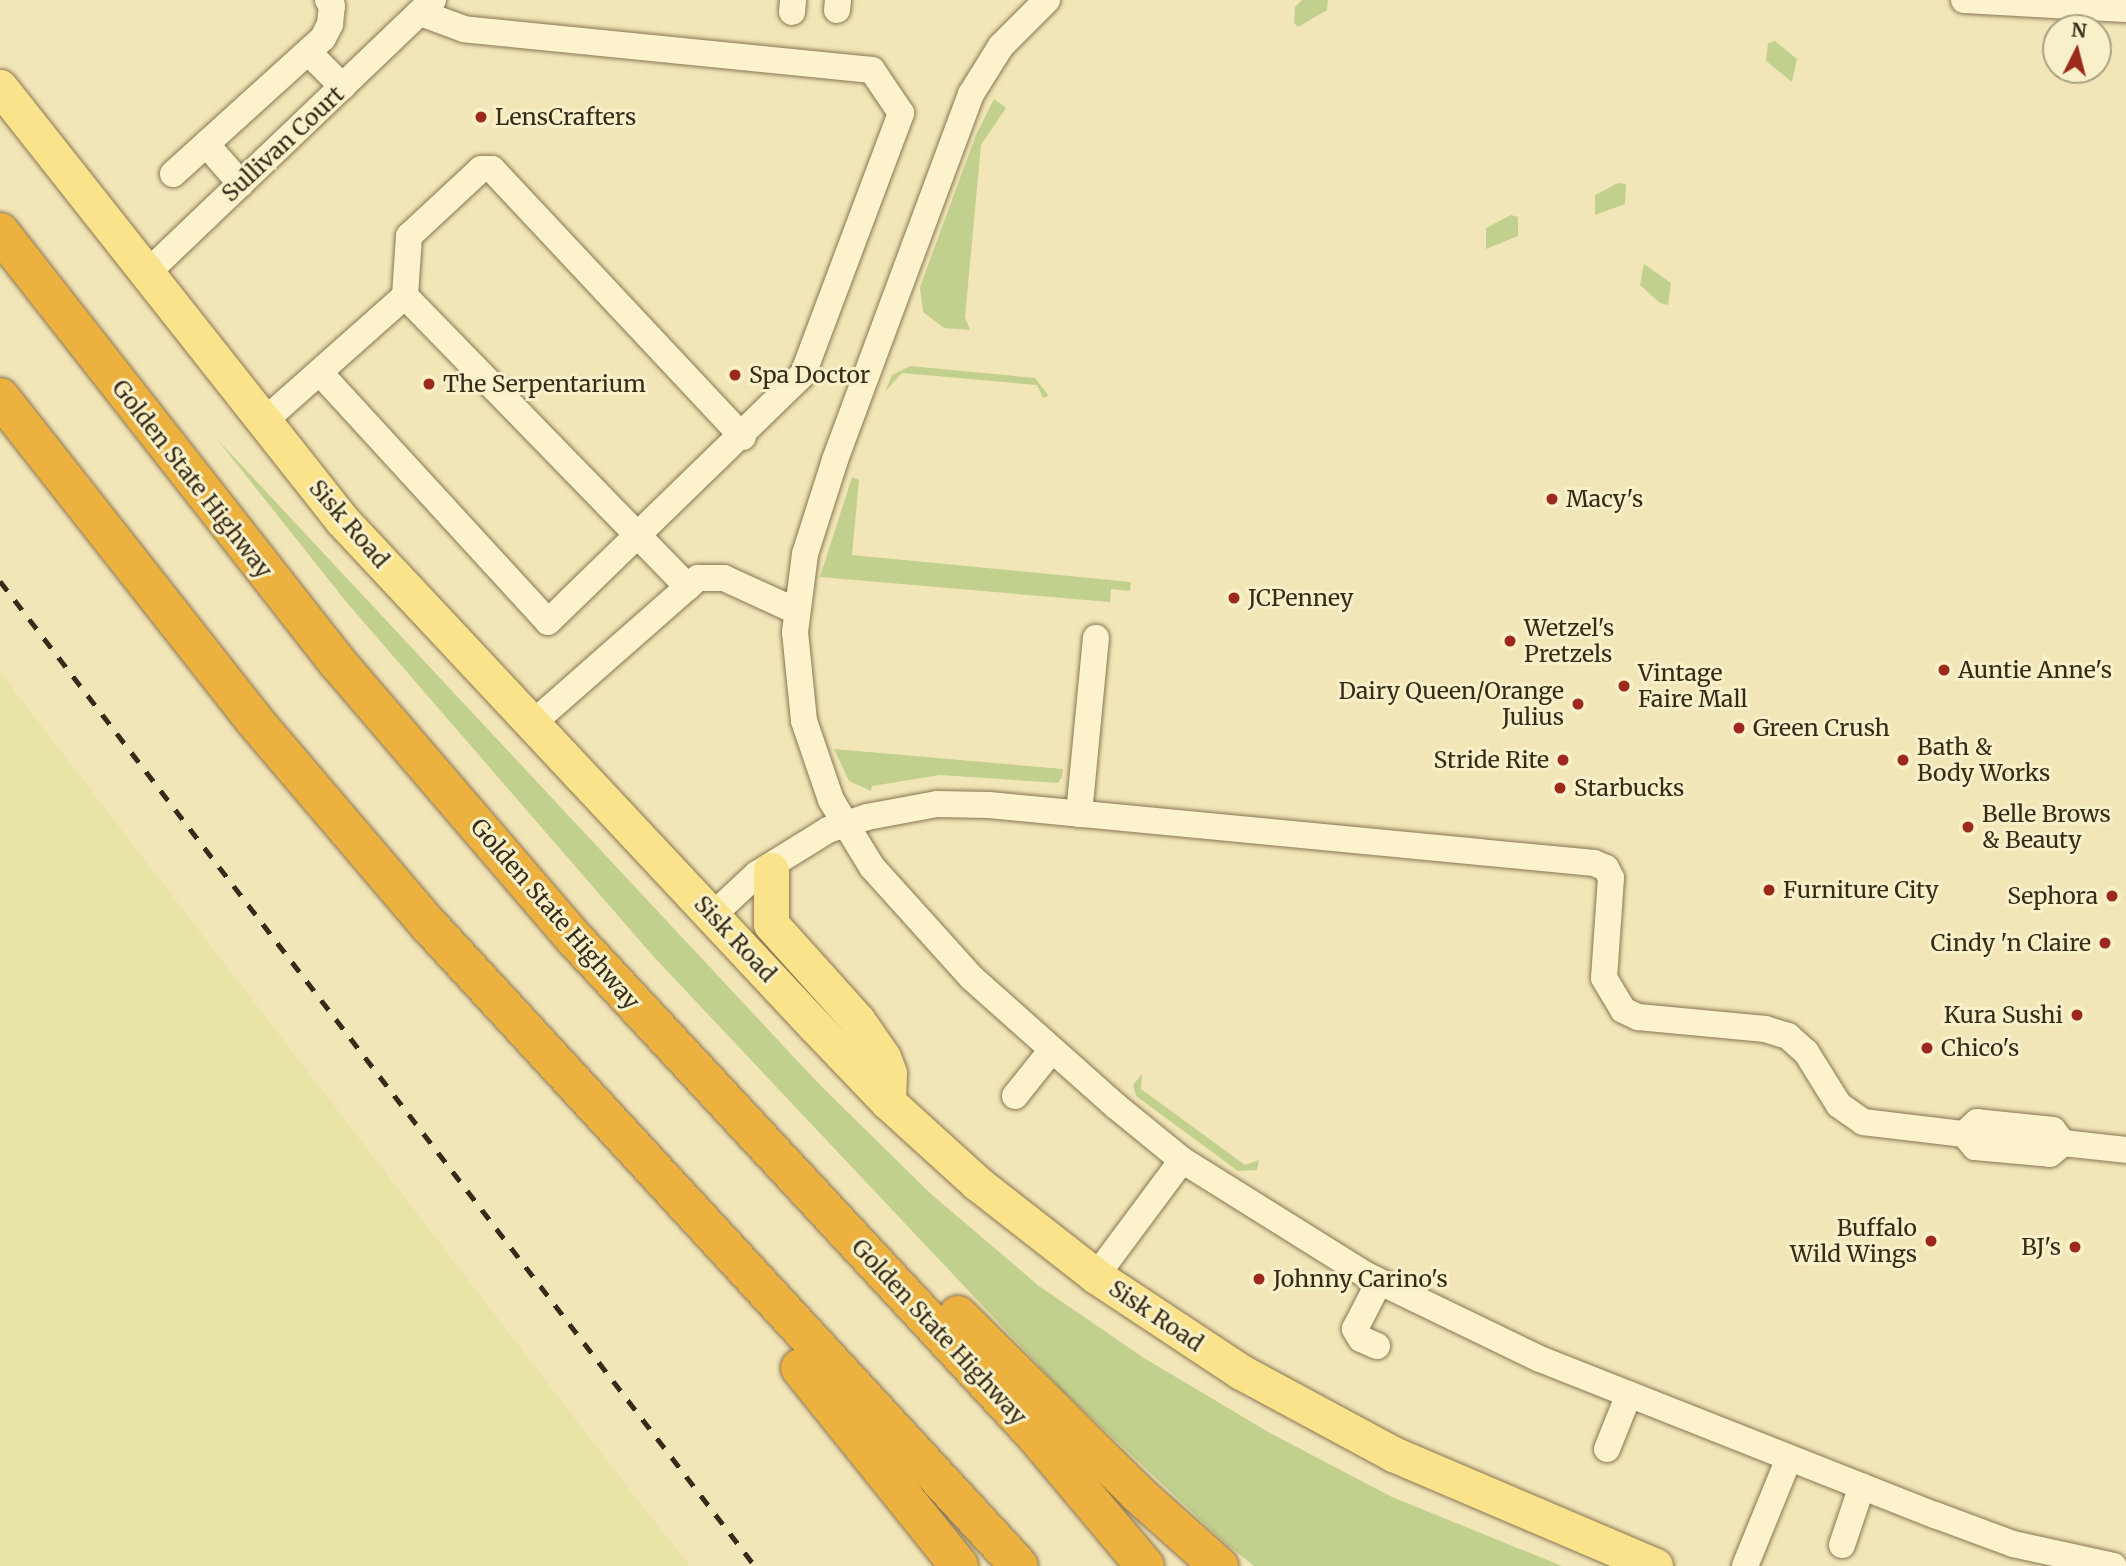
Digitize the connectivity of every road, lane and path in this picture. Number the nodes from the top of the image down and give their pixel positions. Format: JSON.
{"nodes":[{"id":1,"x":328,"y":0,"type":"edge"},
{"id":2,"x":1047,"y":0,"type":"edge"},
{"id":3,"x":1964,"y":0,"type":"edge"},
{"id":4,"x":427,"y":7,"type":"edge"},
{"id":5,"x":2126,"y":9,"type":"edge"},
{"id":6,"x":308,"y":52,"type":"junction"},
{"id":7,"x":0,"y":87,"type":"edge"},
{"id":8,"x":343,"y":87,"type":"junction"},
{"id":9,"x":206,"y":144,"type":"junction"},
{"id":10,"x":173,"y":174,"type":"dead end"},
{"id":11,"x":240,"y":184,"type":"junction"},
{"id":12,"x":0,"y":232,"type":"edge"},
{"id":13,"x":146,"y":274,"type":"junction"},
{"id":14,"x":405,"y":296,"type":"junction"},
{"id":15,"x":321,"y":374,"type":"junction"},
{"id":16,"x":0,"y":397,"type":"edge"},
{"id":17,"x":263,"y":422,"type":"junction"},
{"id":18,"x":743,"y":437,"type":"junction"},
{"id":19,"x":639,"y":537,"type":"junction"},
{"id":20,"x":688,"y":587,"type":"junction"},
{"id":21,"x":796,"y":611,"type":"junction"},
{"id":22,"x":1096,"y":638,"type":"dead end"},
{"id":23,"x":533,"y":723,"type":"junction"},
{"id":24,"x":1079,"y":814,"type":"junction"},
{"id":25,"x":844,"y":823,"type":"junction"},
{"id":26,"x":771,"y":870,"type":"junction"},
{"id":27,"x":713,"y":915,"type":"junction"},
{"id":28,"x":426,"y":922,"type":"junction"},
{"id":29,"x":571,"y":935,"type":"junction"},
{"id":30,"x":1051,"y":1051,"type":"junction"},
{"id":31,"x":1014,"y":1096,"type":"dead end"},
{"id":32,"x":888,"y":1102,"type":"junction"},
{"id":33,"x":2126,"y":1150,"type":"edge"},
{"id":34,"x":1182,"y":1160,"type":"junction"},
{"id":35,"x":1096,"y":1276,"type":"junction"},
{"id":36,"x":1379,"y":1282,"type":"junction"},
{"id":37,"x":1377,"y":1346,"type":"dead end"},
{"id":38,"x":1629,"y":1394,"type":"junction"},
{"id":39,"x":1607,"y":1449,"type":"dead end"},
{"id":40,"x":1789,"y":1458,"type":"junction"},
{"id":41,"x":1862,"y":1486,"type":"junction"},
{"id":42,"x":1842,"y":1545,"type":"dead end"},
{"id":43,"x":2099,"y":1565,"type":"edge"},
{"id":44,"x":959,"y":1566,"type":"edge"},
{"id":45,"x":1019,"y":1566,"type":"edge"},
{"id":46,"x":1145,"y":1566,"type":"edge"},
{"id":47,"x":1219,"y":1566,"type":"edge"},
{"id":48,"x":1655,"y":1566,"type":"edge"},
{"id":49,"x":1745,"y":1566,"type":"edge"}],
"edges":[{"from":1,"to":6,"type":"street"},
{"from":2,"to":21,"type":"street"},
{"from":3,"to":5,"type":"street"},
{"from":4,"to":8,"type":"street","name":"Sullivan Court"},
{"from":4,"to":18,"type":"street"},
{"from":6,"to":8,"type":"street"},
{"from":6,"to":9,"type":"street"},
{"from":7,"to":13,"type":"main road","name":"Sisk Road"},
{"from":8,"to":11,"type":"street","name":"Sullivan Court"},
{"from":9,"to":10,"type":"street"},
{"from":9,"to":11,"type":"street"},
{"from":11,"to":13,"type":"street","name":"Sullivan Court"},
{"from":12,"to":29,"type":"highway","name":"Golden State Highway"},
{"from":13,"to":17,"type":"main road","name":"Sisk Road"},
{"from":14,"to":15,"type":"street"},
{"from":14,"to":18,"type":"street"},
{"from":14,"to":19,"type":"street"},
{"from":15,"to":17,"type":"street"},
{"from":15,"to":19,"type":"street"},
{"from":16,"to":28,"type":"highway"},
{"from":17,"to":23,"type":"main road","name":"Sisk Road"},
{"from":18,"to":19,"type":"street"},
{"from":19,"to":20,"type":"street"},
{"from":20,"to":21,"type":"street"},
{"from":20,"to":23,"type":"street"},
{"from":21,"to":25,"type":"street"},
{"from":22,"to":24,"type":"street"},
{"from":23,"to":27,"type":"main road","name":"Sisk Road"},
{"from":24,"to":25,"type":"street"},
{"from":24,"to":33,"type":"street"},
{"from":25,"to":26,"type":"street"},
{"from":25,"to":30,"type":"street"},
{"from":26,"to":27,"type":"street"},
{"from":26,"to":32,"type":"main road"},
{"from":27,"to":32,"type":"main road","name":"Sisk Road"},
{"from":28,"to":44,"type":"highway"},
{"from":28,"to":45,"type":"highway"},
{"from":29,"to":46,"type":"highway","name":"Golden State Highway"},
{"from":29,"to":47,"type":"highway"},
{"from":30,"to":31,"type":"street"},
{"from":30,"to":34,"type":"street"},
{"from":32,"to":35,"type":"main road","name":"Sisk Road"},
{"from":34,"to":35,"type":"street"},
{"from":34,"to":36,"type":"street"},
{"from":35,"to":48,"type":"main road","name":"Sisk Road"},
{"from":36,"to":37,"type":"street"},
{"from":36,"to":38,"type":"street"},
{"from":38,"to":39,"type":"street"},
{"from":38,"to":40,"type":"street"},
{"from":40,"to":41,"type":"street"},
{"from":40,"to":49,"type":"street"},
{"from":41,"to":42,"type":"street"},
{"from":41,"to":43,"type":"street"}]}
